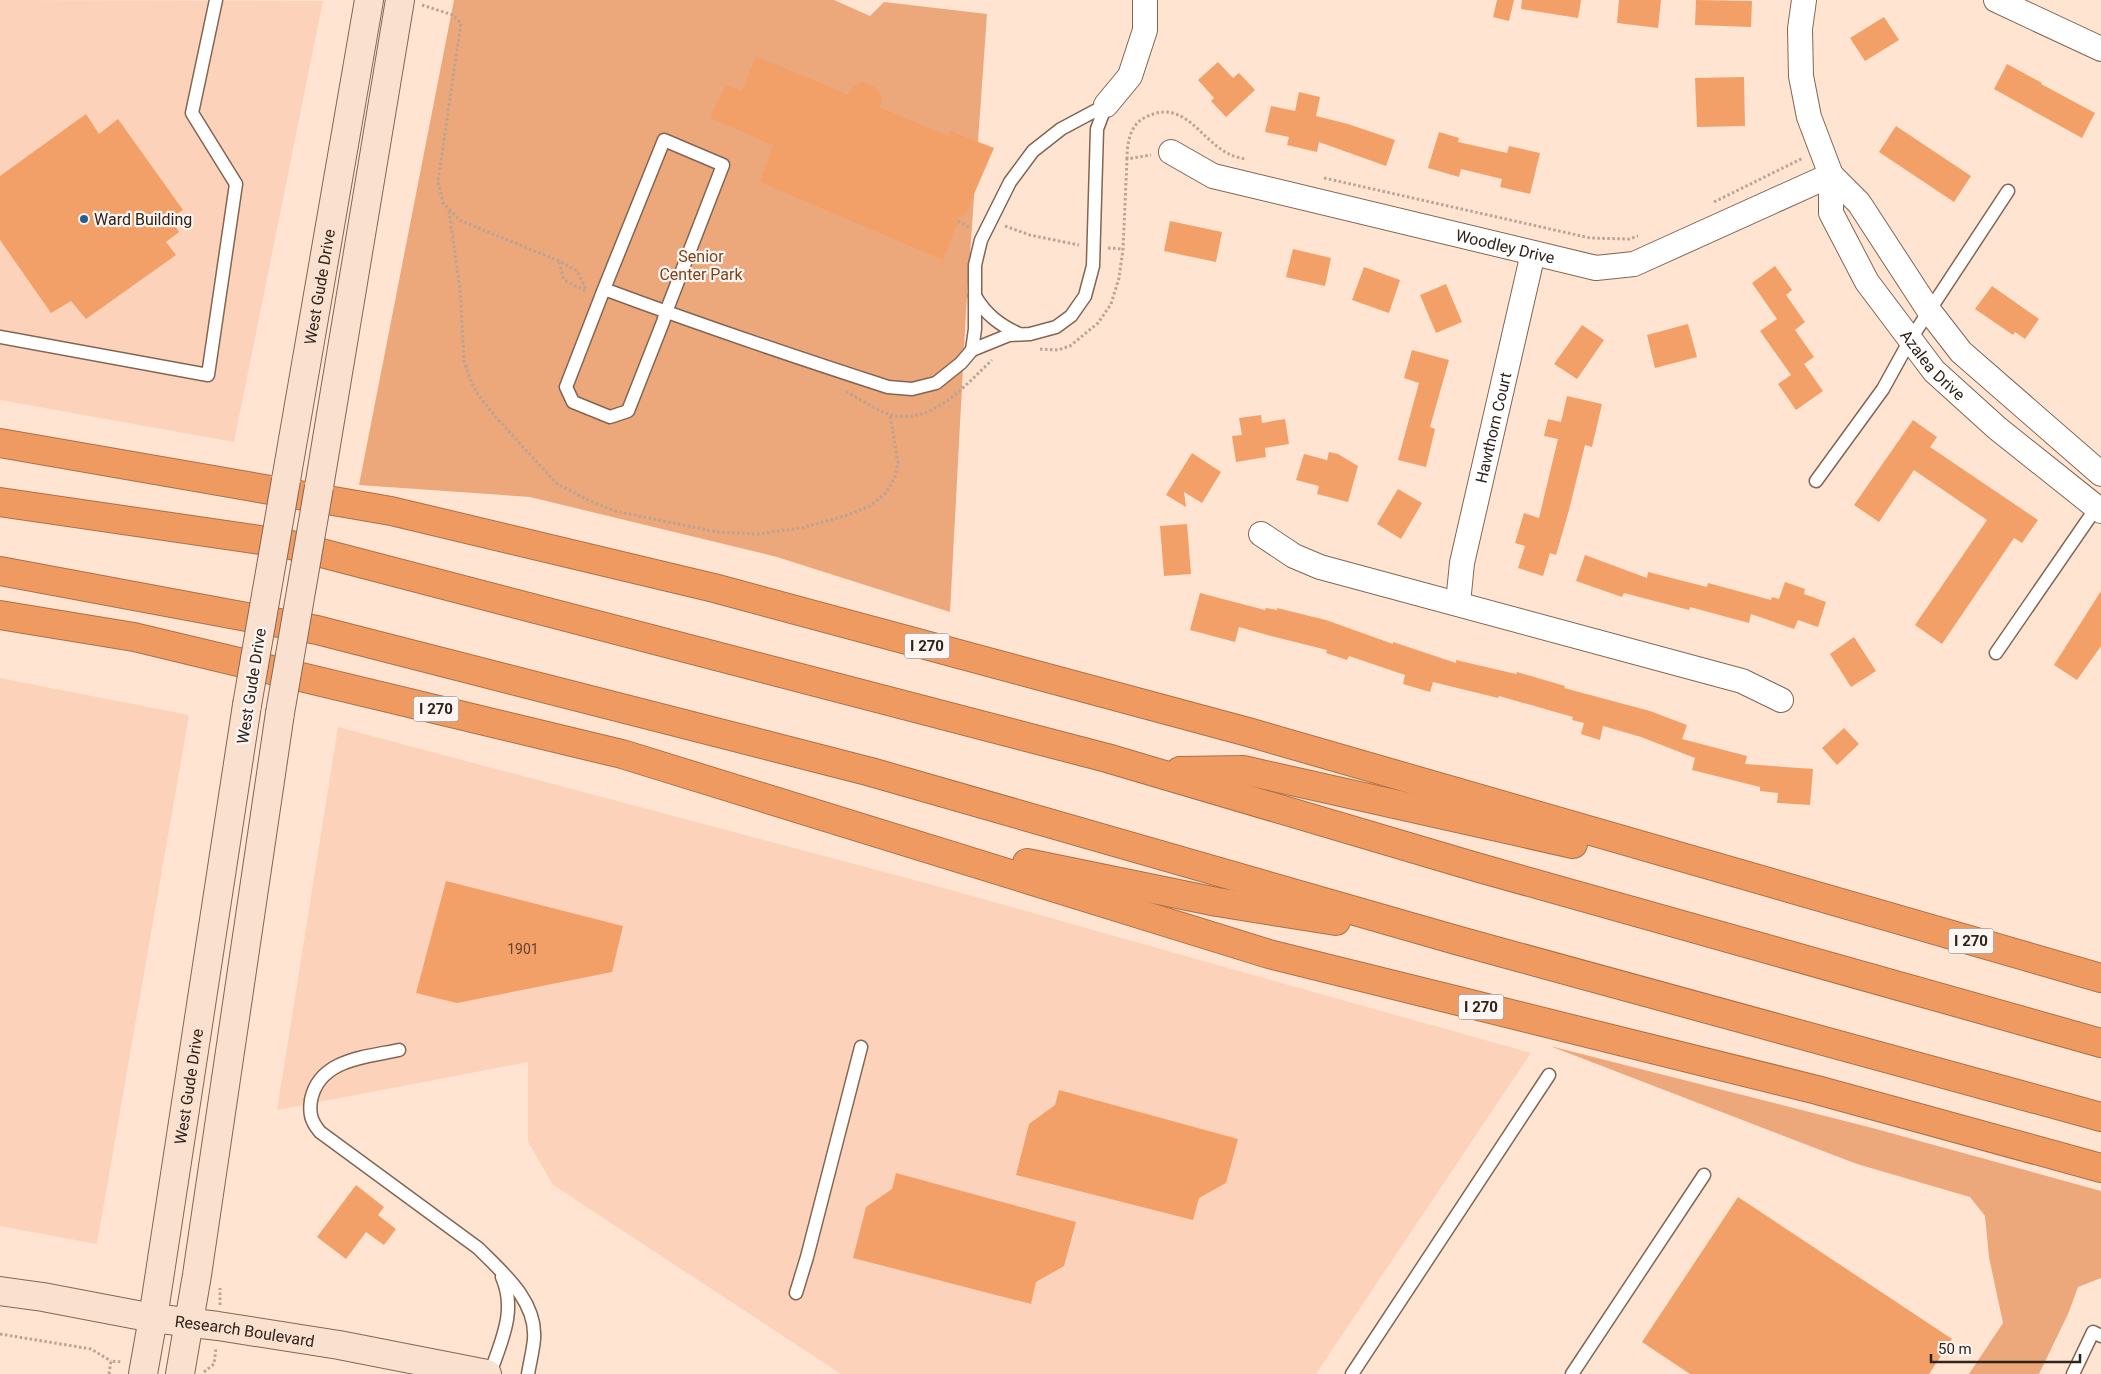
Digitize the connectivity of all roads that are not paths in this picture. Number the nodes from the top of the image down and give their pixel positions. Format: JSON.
{"nodes":[{"id":1,"x":216,"y":0,"type":"edge"},
{"id":2,"x":370,"y":0,"type":"edge"},
{"id":3,"x":1145,"y":0,"type":"edge"},
{"id":4,"x":1804,"y":0,"type":"edge"},
{"id":5,"x":1996,"y":0,"type":"edge"},
{"id":6,"x":409,"y":2,"type":"edge"},
{"id":7,"x":2101,"y":49,"type":"edge"},
{"id":8,"x":1106,"y":105,"type":"junction"},
{"id":9,"x":1171,"y":152,"type":"road end"},
{"id":10,"x":1831,"y":175,"type":"junction"},
{"id":11,"x":2008,"y":191,"type":"dead end"},
{"id":12,"x":1533,"y":253,"type":"junction"},
{"id":13,"x":604,"y":289,"type":"junction"},
{"id":14,"x":975,"y":296,"type":"junction"},
{"id":15,"x":666,"y":312,"type":"junction"},
{"id":16,"x":1930,"y":312,"type":"junction"},
{"id":17,"x":1020,"y":335,"type":"junction"},
{"id":18,"x":0,"y":337,"type":"edge"},
{"id":19,"x":1910,"y":340,"type":"junction"},
{"id":20,"x":972,"y":350,"type":"junction"},
{"id":21,"x":0,"y":442,"type":"edge"},
{"id":22,"x":2101,"y":474,"type":"edge"},
{"id":23,"x":1816,"y":481,"type":"dead end"},
{"id":24,"x":0,"y":502,"type":"edge"},
{"id":25,"x":2099,"y":508,"type":"edge"},
{"id":26,"x":1262,"y":534,"type":"dead end"},
{"id":27,"x":0,"y":571,"type":"edge"},
{"id":28,"x":1458,"y":603,"type":"junction"},
{"id":29,"x":0,"y":615,"type":"edge"},
{"id":30,"x":1996,"y":653,"type":"dead end"},
{"id":31,"x":1781,"y":700,"type":"dead end"},
{"id":32,"x":1152,"y":772,"type":"junction"},
{"id":33,"x":866,"y":830,"type":"junction"},
{"id":34,"x":1841,"y":903,"type":"junction"},
{"id":35,"x":1456,"y":940,"type":"junction"},
{"id":36,"x":2101,"y":978,"type":"edge"},
{"id":37,"x":2101,"y":1043,"type":"edge"},
{"id":38,"x":861,"y":1046,"type":"dead end"},
{"id":39,"x":399,"y":1050,"type":"dead end"},
{"id":40,"x":1549,"y":1075,"type":"dead end"},
{"id":41,"x":2101,"y":1117,"type":"edge"},
{"id":42,"x":2101,"y":1168,"type":"edge"},
{"id":43,"x":1704,"y":1175,"type":"dead end"},
{"id":44,"x":498,"y":1268,"type":"junction"},
{"id":45,"x":0,"y":1291,"type":"edge"},
{"id":46,"x":796,"y":1293,"type":"dead end"},
{"id":47,"x":153,"y":1318,"type":"junction"},
{"id":48,"x":190,"y":1323,"type":"junction"},
{"id":49,"x":2101,"y":1336,"type":"edge"},
{"id":50,"x":143,"y":1374,"type":"edge"},
{"id":51,"x":180,"y":1374,"type":"edge"},
{"id":52,"x":489,"y":1374,"type":"edge"},
{"id":53,"x":528,"y":1374,"type":"edge"},
{"id":54,"x":1352,"y":1374,"type":"edge"},
{"id":55,"x":1572,"y":1374,"type":"edge"},
{"id":56,"x":2072,"y":1374,"type":"edge"}],
"edges":[{"from":1,"to":18,"type":"lane"},
{"from":2,"to":47,"type":"main road","name":"West Gude Drive","bridge":true},
{"from":3,"to":8,"type":"street"},
{"from":4,"to":10,"type":"street","name":"Azalea Drive"},
{"from":5,"to":7,"type":"street"},
{"from":6,"to":48,"type":"main road","name":"West Gude Drive","bridge":true},
{"from":8,"to":14,"type":"lane"},
{"from":8,"to":17,"type":"lane"},
{"from":9,"to":12,"type":"street","name":"Woodley Drive"},
{"from":10,"to":12,"type":"street","name":"Woodley Drive"},
{"from":10,"to":16,"type":"street","name":"Azalea Drive"},
{"from":10,"to":19,"type":"street","name":"Azalea Drive"},
{"from":11,"to":16,"type":"lane"},
{"from":12,"to":28,"type":"street","name":"Hawthorn Court"},
{"from":13,"to":15,"type":"lane"},
{"from":13,"to":15,"type":"lane"},
{"from":13,"to":15,"type":"lane"},
{"from":14,"to":17,"type":"lane"},
{"from":14,"to":20,"type":"lane"},
{"from":15,"to":20,"type":"lane"},
{"from":16,"to":19,"type":"lane"},
{"from":16,"to":22,"type":"street","name":"Azalea Drive"},
{"from":17,"to":20,"type":"lane"},
{"from":19,"to":23,"type":"lane"},
{"from":19,"to":25,"type":"street","name":"Azalea Drive"},
{"from":21,"to":34,"type":"highway","number":"I 270"},
{"from":24,"to":32,"type":"highway"},
{"from":25,"to":30,"type":"lane"},
{"from":26,"to":28,"type":"street"},
{"from":27,"to":35,"type":"highway"},
{"from":28,"to":31,"type":"street"},
{"from":29,"to":33,"type":"highway","number":"I 270"},
{"from":32,"to":34,"type":"highway"},
{"from":32,"to":37,"type":"highway"},
{"from":33,"to":35,"type":"highway"},
{"from":33,"to":42,"type":"highway","number":"I 270"},
{"from":34,"to":36,"type":"highway","number":"I 270"},
{"from":35,"to":41,"type":"highway"},
{"from":38,"to":46,"type":"lane"},
{"from":39,"to":44,"type":"lane"},
{"from":40,"to":54,"type":"lane"},
{"from":43,"to":55,"type":"lane"},
{"from":44,"to":52,"type":"lane"},
{"from":44,"to":53,"type":"lane"},
{"from":45,"to":47,"type":"main road","name":"Research Boulevard"},
{"from":47,"to":48,"type":"main road","name":"Research Boulevard"},
{"from":47,"to":50,"type":"main road","name":"West Gude Drive"},
{"from":48,"to":51,"type":"main road","name":"West Gude Drive"},
{"from":48,"to":52,"type":"main road","name":"Research Boulevard"},
{"from":49,"to":56,"type":"lane"}]}
